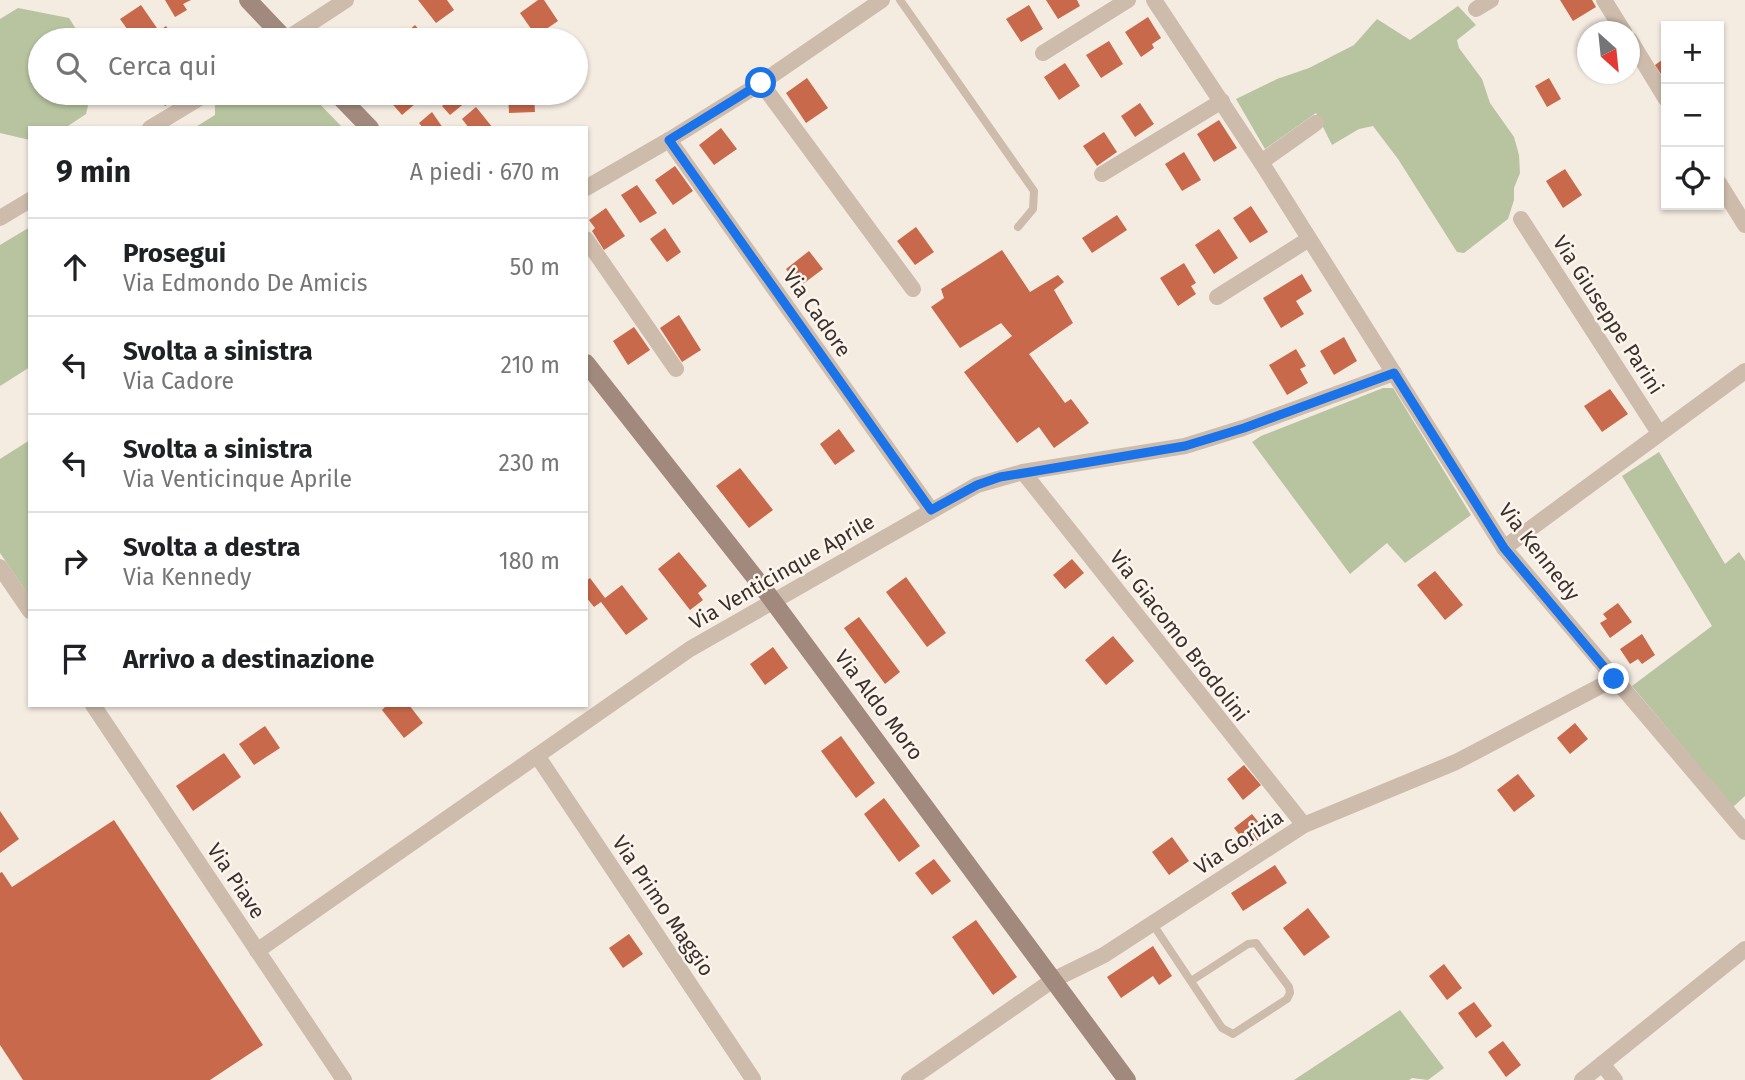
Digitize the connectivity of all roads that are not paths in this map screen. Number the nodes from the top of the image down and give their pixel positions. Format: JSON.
{"nodes":[{"id":1,"x":248,"y":0,"type":"edge"},
{"id":2,"x":346,"y":0,"type":"edge"},
{"id":3,"x":882,"y":0,"type":"edge"},
{"id":4,"x":900,"y":0,"type":"edge"},
{"id":5,"x":1128,"y":0,"type":"edge"},
{"id":6,"x":1154,"y":0,"type":"edge"},
{"id":7,"x":1491,"y":0,"type":"edge"},
{"id":8,"x":1604,"y":0,"type":"edge"},
{"id":9,"x":1476,"y":9,"type":"dead end"},
{"id":10,"x":1617,"y":21,"type":"edge"},
{"id":11,"x":275,"y":28,"type":"edge"},
{"id":12,"x":304,"y":28,"type":"edge"},
{"id":13,"x":1043,"y":52,"type":"dead end"},
{"id":14,"x":1640,"y":58,"type":"edge"},
{"id":15,"x":761,"y":83,"type":"junction"},
{"id":16,"x":1661,"y":91,"type":"edge"},
{"id":17,"x":1222,"y":101,"type":"junction"},
{"id":18,"x":188,"y":105,"type":"edge"},
{"id":19,"x":348,"y":105,"type":"edge"},
{"id":20,"x":1315,"y":123,"type":"dead end"},
{"id":21,"x":153,"y":126,"type":"edge"},
{"id":22,"x":368,"y":126,"type":"edge"},
{"id":23,"x":669,"y":140,"type":"junction"},
{"id":24,"x":1261,"y":162,"type":"junction"},
{"id":25,"x":1102,"y":174,"type":"dead end"},
{"id":26,"x":588,"y":187,"type":"edge"},
{"id":27,"x":1724,"y":191,"type":"edge"},
{"id":28,"x":28,"y":201,"type":"edge"},
{"id":29,"x":0,"y":218,"type":"edge"},
{"id":30,"x":1521,"y":219,"type":"dead end"},
{"id":31,"x":1745,"y":225,"type":"edge"},
{"id":32,"x":1018,"y":227,"type":"dead end"},
{"id":33,"x":1309,"y":239,"type":"junction"},
{"id":34,"x":588,"y":242,"type":"edge"},
{"id":35,"x":913,"y":289,"type":"dead end"},
{"id":36,"x":1217,"y":297,"type":"dead end"},
{"id":37,"x":588,"y":366,"type":"edge"},
{"id":38,"x":676,"y":369,"type":"dead end"},
{"id":39,"x":1745,"y":371,"type":"edge"},
{"id":40,"x":1394,"y":373,"type":"junction"},
{"id":41,"x":1659,"y":433,"type":"junction"},
{"id":42,"x":1023,"y":472,"type":"junction"},
{"id":43,"x":931,"y":510,"type":"junction"},
{"id":44,"x":1504,"y":548,"type":"junction"},
{"id":45,"x":0,"y":567,"type":"edge"},
{"id":46,"x":773,"y":601,"type":"junction"},
{"id":47,"x":28,"y":608,"type":"edge"},
{"id":48,"x":1614,"y":679,"type":"junction"},
{"id":49,"x":94,"y":707,"type":"edge"},
{"id":50,"x":538,"y":757,"type":"junction"},
{"id":51,"x":1304,"y":825,"type":"junction"},
{"id":52,"x":1745,"y":832,"type":"edge"},
{"id":53,"x":1152,"y":923,"type":"junction"},
{"id":54,"x":1745,"y":949,"type":"edge"},
{"id":55,"x":257,"y":951,"type":"junction"},
{"id":56,"x":1053,"y":980,"type":"junction"},
{"id":57,"x":1191,"y":981,"type":"junction"},
{"id":58,"x":1602,"y":1064,"type":"junction"},
{"id":59,"x":344,"y":1080,"type":"edge"},
{"id":60,"x":753,"y":1080,"type":"edge"},
{"id":61,"x":909,"y":1080,"type":"edge"},
{"id":62,"x":1127,"y":1080,"type":"edge"},
{"id":63,"x":1582,"y":1080,"type":"edge"},
{"id":64,"x":1615,"y":1080,"type":"edge"}],
"edges":[{"from":1,"to":11,"type":"main road"},
{"from":2,"to":12,"type":"street"},
{"from":3,"to":15,"type":"street"},
{"from":4,"to":32,"type":"lane"},
{"from":5,"to":13,"type":"street"},
{"from":6,"to":17,"type":"street","name":"Via Kennedy"},
{"from":7,"to":9,"type":"street"},
{"from":8,"to":10,"type":"street"},
{"from":14,"to":16,"type":"street"},
{"from":15,"to":23,"type":"street"},
{"from":15,"to":35,"type":"street"},
{"from":17,"to":24,"type":"street","name":"Via Kennedy"},
{"from":17,"to":25,"type":"street"},
{"from":18,"to":21,"type":"street"},
{"from":19,"to":22,"type":"main road"},
{"from":20,"to":24,"type":"street"},
{"from":23,"to":26,"type":"street"},
{"from":23,"to":43,"type":"street","name":"Via Cadore"},
{"from":24,"to":33,"type":"street","name":"Via Kennedy"},
{"from":27,"to":31,"type":"street"},
{"from":28,"to":29,"type":"street"},
{"from":30,"to":41,"type":"street","name":"Via Giuseppe Parini"},
{"from":33,"to":36,"type":"street"},
{"from":33,"to":40,"type":"street","name":"Via Kennedy"},
{"from":34,"to":38,"type":"street"},
{"from":37,"to":46,"type":"main road","name":"Via Aldo Moro"},
{"from":39,"to":41,"type":"street"},
{"from":40,"to":42,"type":"street","name":"Via Venticinque Aprile"},
{"from":40,"to":44,"type":"street","name":"Via Kennedy"},
{"from":41,"to":44,"type":"street"},
{"from":42,"to":43,"type":"street","name":"Via Venticinque Aprile"},
{"from":42,"to":51,"type":"street","name":"Via Giacomo Brodolini"},
{"from":43,"to":46,"type":"street","name":"Via Venticinque Aprile"},
{"from":44,"to":48,"type":"street","name":"Via Kennedy"},
{"from":45,"to":47,"type":"street"},
{"from":46,"to":50,"type":"street","name":"Via Venticinque Aprile"},
{"from":46,"to":56,"type":"main road","name":"Via Aldo Moro"},
{"from":48,"to":51,"type":"street","name":"Via Gorizia"},
{"from":48,"to":52,"type":"street","name":"Via Kennedy"},
{"from":49,"to":55,"type":"street","name":"Via Piave"},
{"from":50,"to":55,"type":"street","name":"Via Venticinque Aprile"},
{"from":50,"to":60,"type":"street","name":"Via Primo Maggio"},
{"from":51,"to":53,"type":"street","name":"Via Gorizia"},
{"from":53,"to":56,"type":"street","name":"Via Gorizia"},
{"from":53,"to":57,"type":"lane"},
{"from":54,"to":58,"type":"street"},
{"from":55,"to":59,"type":"street","name":"Via Piave"},
{"from":56,"to":61,"type":"street","name":"Via Gorizia"},
{"from":56,"to":62,"type":"main road","name":"Via Aldo Moro"},
{"from":57,"to":57,"type":"lane"},
{"from":58,"to":63,"type":"street"},
{"from":58,"to":64,"type":"street"}]}
